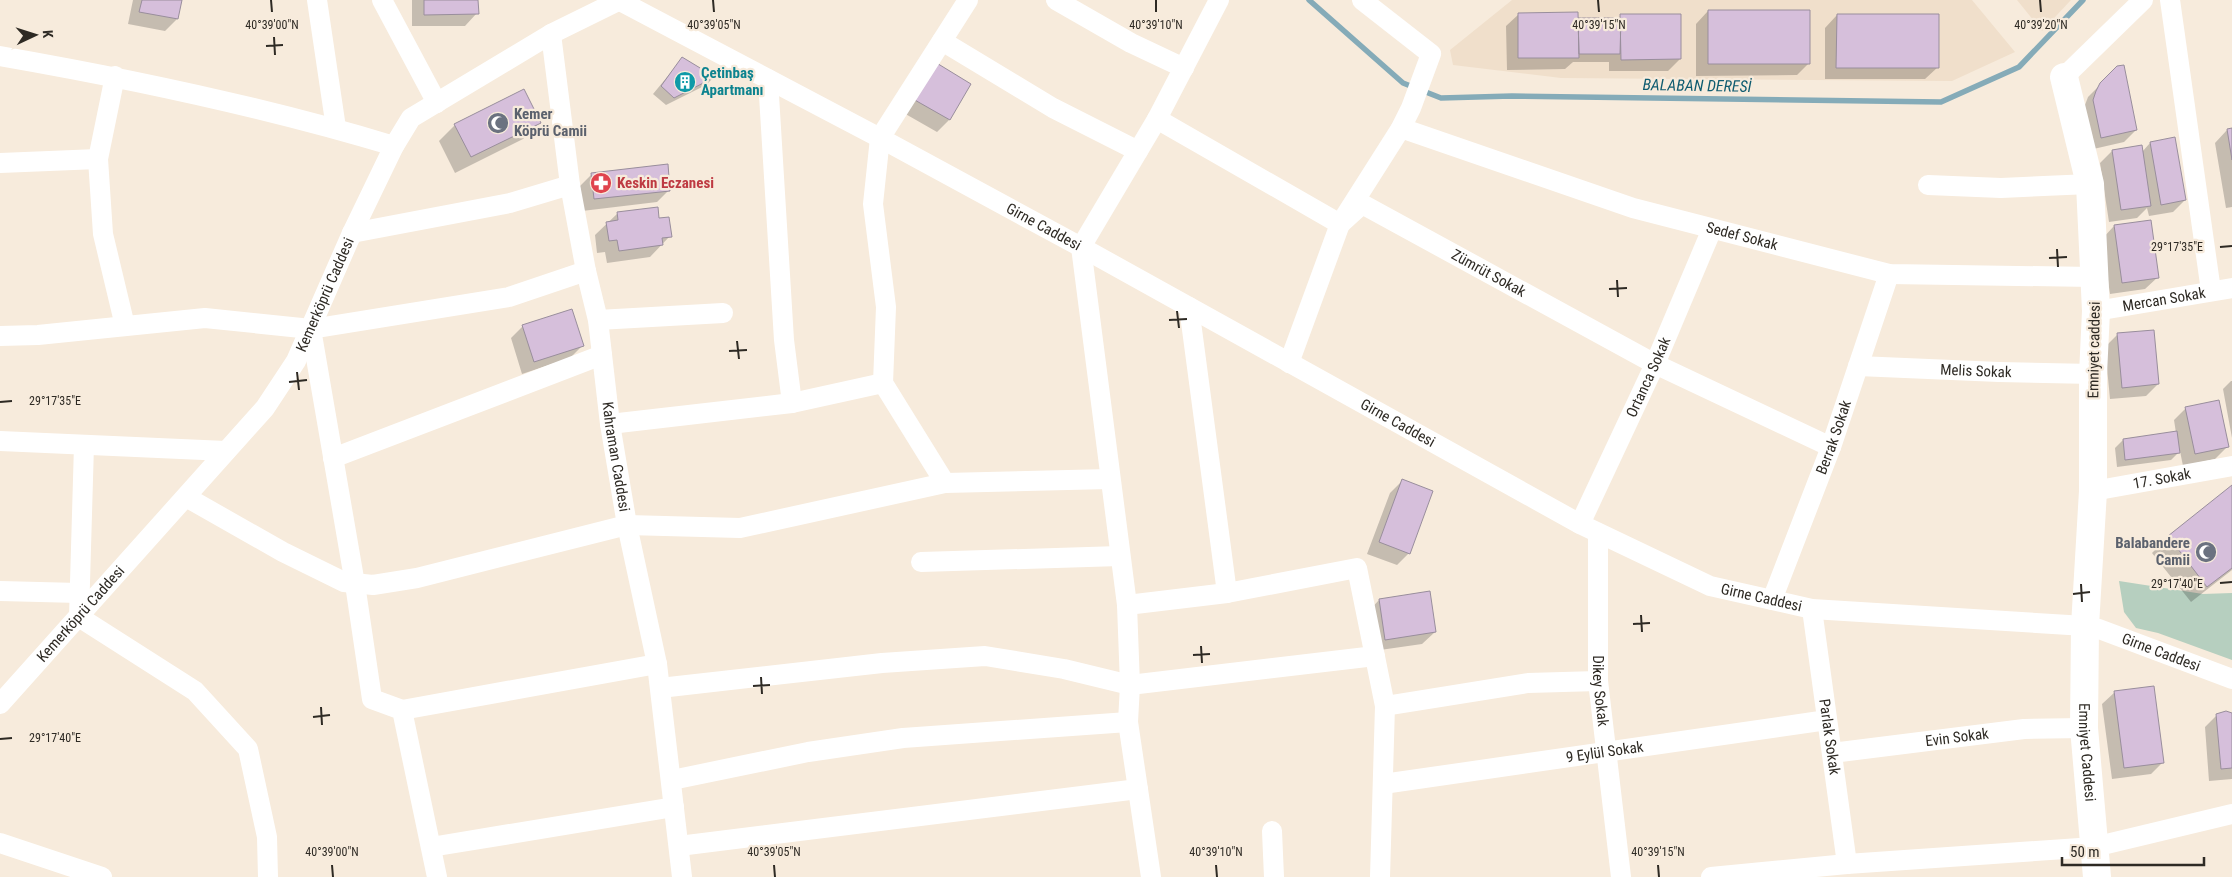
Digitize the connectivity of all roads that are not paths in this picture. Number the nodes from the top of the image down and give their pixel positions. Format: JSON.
{"nodes":[{"id":1,"x":317,"y":0,"type":"edge"},
{"id":2,"x":382,"y":0,"type":"edge"},
{"id":3,"x":620,"y":0,"type":"edge"},
{"id":4,"x":968,"y":0,"type":"edge"},
{"id":5,"x":1056,"y":0,"type":"edge"},
{"id":6,"x":1219,"y":0,"type":"edge"},
{"id":7,"x":1362,"y":0,"type":"edge"},
{"id":8,"x":2143,"y":0,"type":"edge"},
{"id":9,"x":2170,"y":0,"type":"edge"},
{"id":10,"x":551,"y":34,"type":"junction"},
{"id":11,"x":942,"y":41,"type":"junction"},
{"id":12,"x":0,"y":56,"type":"edge"},
{"id":13,"x":1184,"y":68,"type":"junction"},
{"id":14,"x":115,"y":76,"type":"junction"},
{"id":15,"x":2064,"y":78,"type":"joint"},
{"id":16,"x":768,"y":79,"type":"junction"},
{"id":17,"x":437,"y":103,"type":"junction"},
{"id":18,"x":1157,"y":119,"type":"junction"},
{"id":19,"x":336,"y":128,"type":"junction"},
{"id":20,"x":1401,"y":128,"type":"junction"},
{"id":21,"x":880,"y":138,"type":"junction"},
{"id":22,"x":394,"y":146,"type":"junction"},
{"id":23,"x":1138,"y":151,"type":"junction"},
{"id":24,"x":98,"y":159,"type":"junction"},
{"id":25,"x":0,"y":163,"type":"edge"},
{"id":26,"x":570,"y":184,"type":"junction"},
{"id":27,"x":2090,"y":184,"type":"junction"},
{"id":28,"x":1928,"y":185,"type":"dead end"},
{"id":29,"x":1340,"y":224,"type":"junction"},
{"id":30,"x":1712,"y":229,"type":"junction"},
{"id":31,"x":352,"y":233,"type":"junction"},
{"id":32,"x":1081,"y":247,"type":"junction"},
{"id":33,"x":586,"y":271,"type":"junction"},
{"id":34,"x":1889,"y":274,"type":"junction"},
{"id":35,"x":2093,"y":277,"type":"junction"},
{"id":36,"x":2232,"y":288,"type":"edge"},
{"id":37,"x":2211,"y":291,"type":"junction"},
{"id":38,"x":1189,"y":307,"type":"junction"},
{"id":39,"x":2096,"y":311,"type":"junction"},
{"id":40,"x":723,"y":313,"type":"dead end"},
{"id":41,"x":598,"y":320,"type":"junction"},
{"id":42,"x":126,"y":326,"type":"junction"},
{"id":43,"x":310,"y":328,"type":"junction"},
{"id":44,"x":0,"y":336,"type":"edge"},
{"id":45,"x":602,"y":356,"type":"junction"},
{"id":46,"x":1289,"y":363,"type":"junction"},
{"id":47,"x":1655,"y":364,"type":"junction"},
{"id":48,"x":1858,"y":366,"type":"junction"},
{"id":49,"x":2093,"y":374,"type":"junction"},
{"id":50,"x":883,"y":383,"type":"junction"},
{"id":51,"x":792,"y":402,"type":"junction"},
{"id":52,"x":610,"y":424,"type":"junction"},
{"id":53,"x":0,"y":441,"type":"edge"},
{"id":54,"x":84,"y":445,"type":"junction"},
{"id":55,"x":1831,"y":447,"type":"junction"},
{"id":56,"x":226,"y":451,"type":"junction"},
{"id":57,"x":333,"y":458,"type":"junction"},
{"id":58,"x":2232,"y":466,"type":"edge"},
{"id":59,"x":1110,"y":479,"type":"junction"},
{"id":60,"x":945,"y":483,"type":"junction"},
{"id":61,"x":2093,"y":491,"type":"junction"},
{"id":62,"x":186,"y":496,"type":"junction"},
{"id":63,"x":1580,"y":524,"type":"junction"},
{"id":64,"x":627,"y":525,"type":"junction"},
{"id":65,"x":1598,"y":533,"type":"junction"},
{"id":66,"x":1120,"y":556,"type":"junction"},
{"id":67,"x":922,"y":562,"type":"dead end"},
{"id":68,"x":355,"y":584,"type":"junction"},
{"id":69,"x":0,"y":591,"type":"edge"},
{"id":70,"x":1227,"y":592,"type":"junction"},
{"id":71,"x":79,"y":593,"type":"junction"},
{"id":72,"x":1772,"y":600,"type":"junction"},
{"id":73,"x":1127,"y":605,"type":"junction"},
{"id":74,"x":1812,"y":609,"type":"junction"},
{"id":75,"x":78,"y":616,"type":"junction"},
{"id":76,"x":2085,"y":626,"type":"junction"},
{"id":77,"x":1375,"y":656,"type":"junction"},
{"id":78,"x":657,"y":664,"type":"junction"},
{"id":79,"x":2232,"y":679,"type":"edge"},
{"id":80,"x":1598,"y":681,"type":"junction"},
{"id":81,"x":1130,"y":685,"type":"junction"},
{"id":82,"x":660,"y":688,"type":"junction"},
{"id":83,"x":0,"y":704,"type":"edge"},
{"id":84,"x":1385,"y":706,"type":"junction"},
{"id":85,"x":402,"y":710,"type":"junction"},
{"id":86,"x":1827,"y":720,"type":"junction"},
{"id":87,"x":1128,"y":722,"type":"junction"},
{"id":88,"x":2084,"y":728,"type":"junction"},
{"id":89,"x":1607,"y":752,"type":"junction"},
{"id":90,"x":1832,"y":753,"type":"junction"},
{"id":91,"x":672,"y":780,"type":"junction"},
{"id":92,"x":1383,"y":784,"type":"junction"},
{"id":93,"x":1138,"y":789,"type":"junction"},
{"id":94,"x":674,"y":807,"type":"junction"},
{"id":95,"x":2232,"y":814,"type":"edge"},
{"id":96,"x":1272,"y":831,"type":"dead end"},
{"id":97,"x":0,"y":843,"type":"edge"},
{"id":98,"x":679,"y":846,"type":"junction"},
{"id":99,"x":430,"y":847,"type":"junction"},
{"id":100,"x":2094,"y":847,"type":"junction"},
{"id":101,"x":1847,"y":864,"type":"junction"},
{"id":102,"x":102,"y":877,"type":"edge"},
{"id":103,"x":268,"y":877,"type":"edge"},
{"id":104,"x":437,"y":877,"type":"edge"},
{"id":105,"x":682,"y":877,"type":"edge"},
{"id":106,"x":1151,"y":877,"type":"edge"},
{"id":107,"x":1274,"y":877,"type":"edge"},
{"id":108,"x":1380,"y":877,"type":"edge"},
{"id":109,"x":1622,"y":877,"type":"edge"},
{"id":110,"x":1711,"y":877,"type":"edge"},
{"id":111,"x":2097,"y":877,"type":"edge"}],
"edges":[{"from":1,"to":19,"type":"street"},
{"from":2,"to":17,"type":"street"},
{"from":3,"to":10,"type":"street","name":"Kemerköprü Caddesi"},
{"from":3,"to":16,"type":"street","name":"Girne Caddesi"},
{"from":4,"to":11,"type":"street"},
{"from":5,"to":13,"type":"street"},
{"from":6,"to":13,"type":"street"},
{"from":7,"to":20,"type":"street"},
{"from":8,"to":15,"type":"street"},
{"from":9,"to":37,"type":"street"},
{"from":10,"to":17,"type":"street","name":"Kemerköprü Caddesi"},
{"from":10,"to":26,"type":"street","name":"Kahraman Caddesi"},
{"from":11,"to":21,"type":"street"},
{"from":11,"to":23,"type":"street"},
{"from":12,"to":14,"type":"street"},
{"from":13,"to":18,"type":"street"},
{"from":14,"to":19,"type":"street"},
{"from":14,"to":24,"type":"street"},
{"from":15,"to":27,"type":"street","name":"Emniyet caddesi"},
{"from":16,"to":21,"type":"street","name":"Girne Caddesi"},
{"from":16,"to":51,"type":"street"},
{"from":17,"to":22,"type":"street","name":"Kemerköprü Caddesi"},
{"from":18,"to":23,"type":"street"},
{"from":18,"to":29,"type":"street"},
{"from":19,"to":22,"type":"street"},
{"from":20,"to":29,"type":"street"},
{"from":20,"to":30,"type":"street","name":"Sedef Sokak"},
{"from":21,"to":32,"type":"street","name":"Girne Caddesi"},
{"from":21,"to":50,"type":"street"},
{"from":22,"to":31,"type":"street","name":"Kemerköprü Caddesi"},
{"from":23,"to":32,"type":"street"},
{"from":24,"to":25,"type":"street"},
{"from":24,"to":42,"type":"street"},
{"from":26,"to":31,"type":"street"},
{"from":26,"to":33,"type":"street","name":"Kahraman Caddesi"},
{"from":27,"to":28,"type":"street"},
{"from":27,"to":35,"type":"street","name":"Emniyet caddesi"},
{"from":29,"to":46,"type":"street"},
{"from":29,"to":47,"type":"street","name":"Zümrüt Sokak"},
{"from":30,"to":34,"type":"street","name":"Sedef Sokak"},
{"from":30,"to":47,"type":"street","name":"Ortanca Sokak"},
{"from":31,"to":43,"type":"street","name":"Kemerköprü Caddesi"},
{"from":32,"to":38,"type":"street","name":"Girne Caddesi"},
{"from":32,"to":59,"type":"street"},
{"from":33,"to":41,"type":"street","name":"Kahraman Caddesi"},
{"from":33,"to":43,"type":"street"},
{"from":34,"to":35,"type":"street","name":"Sedef Sokak"},
{"from":34,"to":48,"type":"street","name":"Berrak Sokak"},
{"from":35,"to":39,"type":"street","name":"Emniyet caddesi"},
{"from":36,"to":37,"type":"street","name":"Mercan Sokak"},
{"from":37,"to":39,"type":"street","name":"Mercan Sokak"},
{"from":38,"to":46,"type":"street","name":"Girne Caddesi"},
{"from":38,"to":70,"type":"street"},
{"from":39,"to":49,"type":"street","name":"Emniyet caddesi"},
{"from":40,"to":41,"type":"street"},
{"from":41,"to":45,"type":"street","name":"Kahraman Caddesi"},
{"from":42,"to":43,"type":"street"},
{"from":42,"to":44,"type":"street"},
{"from":43,"to":56,"type":"street","name":"Kemerköprü Caddesi"},
{"from":43,"to":57,"type":"street"},
{"from":45,"to":52,"type":"street","name":"Kahraman Caddesi"},
{"from":45,"to":57,"type":"street"},
{"from":46,"to":63,"type":"street","name":"Girne Caddesi"},
{"from":47,"to":55,"type":"street","name":"Zümrüt Sokak"},
{"from":47,"to":63,"type":"street","name":"Ortanca Sokak"},
{"from":48,"to":49,"type":"street","name":"Melis Sokak"},
{"from":48,"to":55,"type":"street","name":"Berrak Sokak"},
{"from":49,"to":61,"type":"street","name":"Emniyet caddesi"},
{"from":50,"to":51,"type":"street"},
{"from":50,"to":60,"type":"street"},
{"from":51,"to":52,"type":"street"},
{"from":52,"to":64,"type":"street","name":"Kahraman Caddesi"},
{"from":53,"to":54,"type":"street"},
{"from":54,"to":56,"type":"street"},
{"from":54,"to":71,"type":"street"},
{"from":55,"to":72,"type":"street","name":"Berrak Sokak"},
{"from":56,"to":62,"type":"street","name":"Kemerköprü Caddesi"},
{"from":57,"to":68,"type":"street"},
{"from":58,"to":61,"type":"street","name":"17. Sokak"},
{"from":59,"to":60,"type":"street"},
{"from":59,"to":66,"type":"street"},
{"from":60,"to":64,"type":"street"},
{"from":61,"to":76,"type":"street","name":"Emniyet caddesi"},
{"from":62,"to":68,"type":"street"},
{"from":62,"to":75,"type":"street","name":"Kemerköprü Caddesi"},
{"from":63,"to":65,"type":"street","name":"Girne Caddesi"},
{"from":64,"to":68,"type":"street"},
{"from":64,"to":78,"type":"street","name":"Kahraman Caddesi"},
{"from":65,"to":72,"type":"street","name":"Girne Caddesi"},
{"from":65,"to":80,"type":"street","name":"Dikey Sokak"},
{"from":66,"to":67,"type":"street"},
{"from":66,"to":73,"type":"street"},
{"from":68,"to":85,"type":"street"},
{"from":69,"to":71,"type":"street"},
{"from":70,"to":73,"type":"street"},
{"from":70,"to":77,"type":"street"},
{"from":71,"to":75,"type":"street"},
{"from":72,"to":74,"type":"street","name":"Girne Caddesi"},
{"from":73,"to":81,"type":"street"},
{"from":74,"to":76,"type":"street","name":"Girne Caddesi"},
{"from":74,"to":86,"type":"street","name":"Parlak Sokak"},
{"from":75,"to":83,"type":"street","name":"Kemerköprü Caddesi"},
{"from":75,"to":103,"type":"street"},
{"from":76,"to":79,"type":"street","name":"Girne Caddesi"},
{"from":76,"to":88,"type":"street","name":"Emniyet Caddesi"},
{"from":77,"to":81,"type":"street"},
{"from":77,"to":84,"type":"street"},
{"from":78,"to":82,"type":"street","name":"Kahraman Caddesi"},
{"from":78,"to":85,"type":"street"},
{"from":80,"to":84,"type":"street"},
{"from":80,"to":89,"type":"street","name":"Dikey Sokak"},
{"from":81,"to":82,"type":"street"},
{"from":81,"to":87,"type":"street"},
{"from":82,"to":91,"type":"street","name":"Kahraman Caddesi"},
{"from":84,"to":92,"type":"street"},
{"from":85,"to":99,"type":"street"},
{"from":86,"to":89,"type":"street","name":"9 Eylül Sokak"},
{"from":86,"to":90,"type":"street","name":"Parlak Sokak"},
{"from":87,"to":91,"type":"street"},
{"from":87,"to":93,"type":"street"},
{"from":88,"to":90,"type":"street","name":"Evin Sokak"},
{"from":88,"to":100,"type":"street","name":"Emniyet Caddesi"},
{"from":89,"to":92,"type":"street","name":"9 Eylül Sokak"},
{"from":89,"to":109,"type":"street","name":"Dikey Sokak"},
{"from":90,"to":101,"type":"street","name":"Parlak Sokak"},
{"from":91,"to":94,"type":"street","name":"Kahraman Caddesi"},
{"from":92,"to":108,"type":"street"},
{"from":93,"to":98,"type":"street"},
{"from":93,"to":106,"type":"street"},
{"from":94,"to":98,"type":"street","name":"Kahraman Caddesi"},
{"from":94,"to":99,"type":"street"},
{"from":95,"to":100,"type":"street"},
{"from":96,"to":107,"type":"street"},
{"from":97,"to":102,"type":"street"},
{"from":98,"to":105,"type":"street","name":"Kahraman Caddesi"},
{"from":99,"to":104,"type":"street"},
{"from":100,"to":101,"type":"street"},
{"from":100,"to":111,"type":"street","name":"Emniyet Caddesi"},
{"from":101,"to":110,"type":"street"}]}
